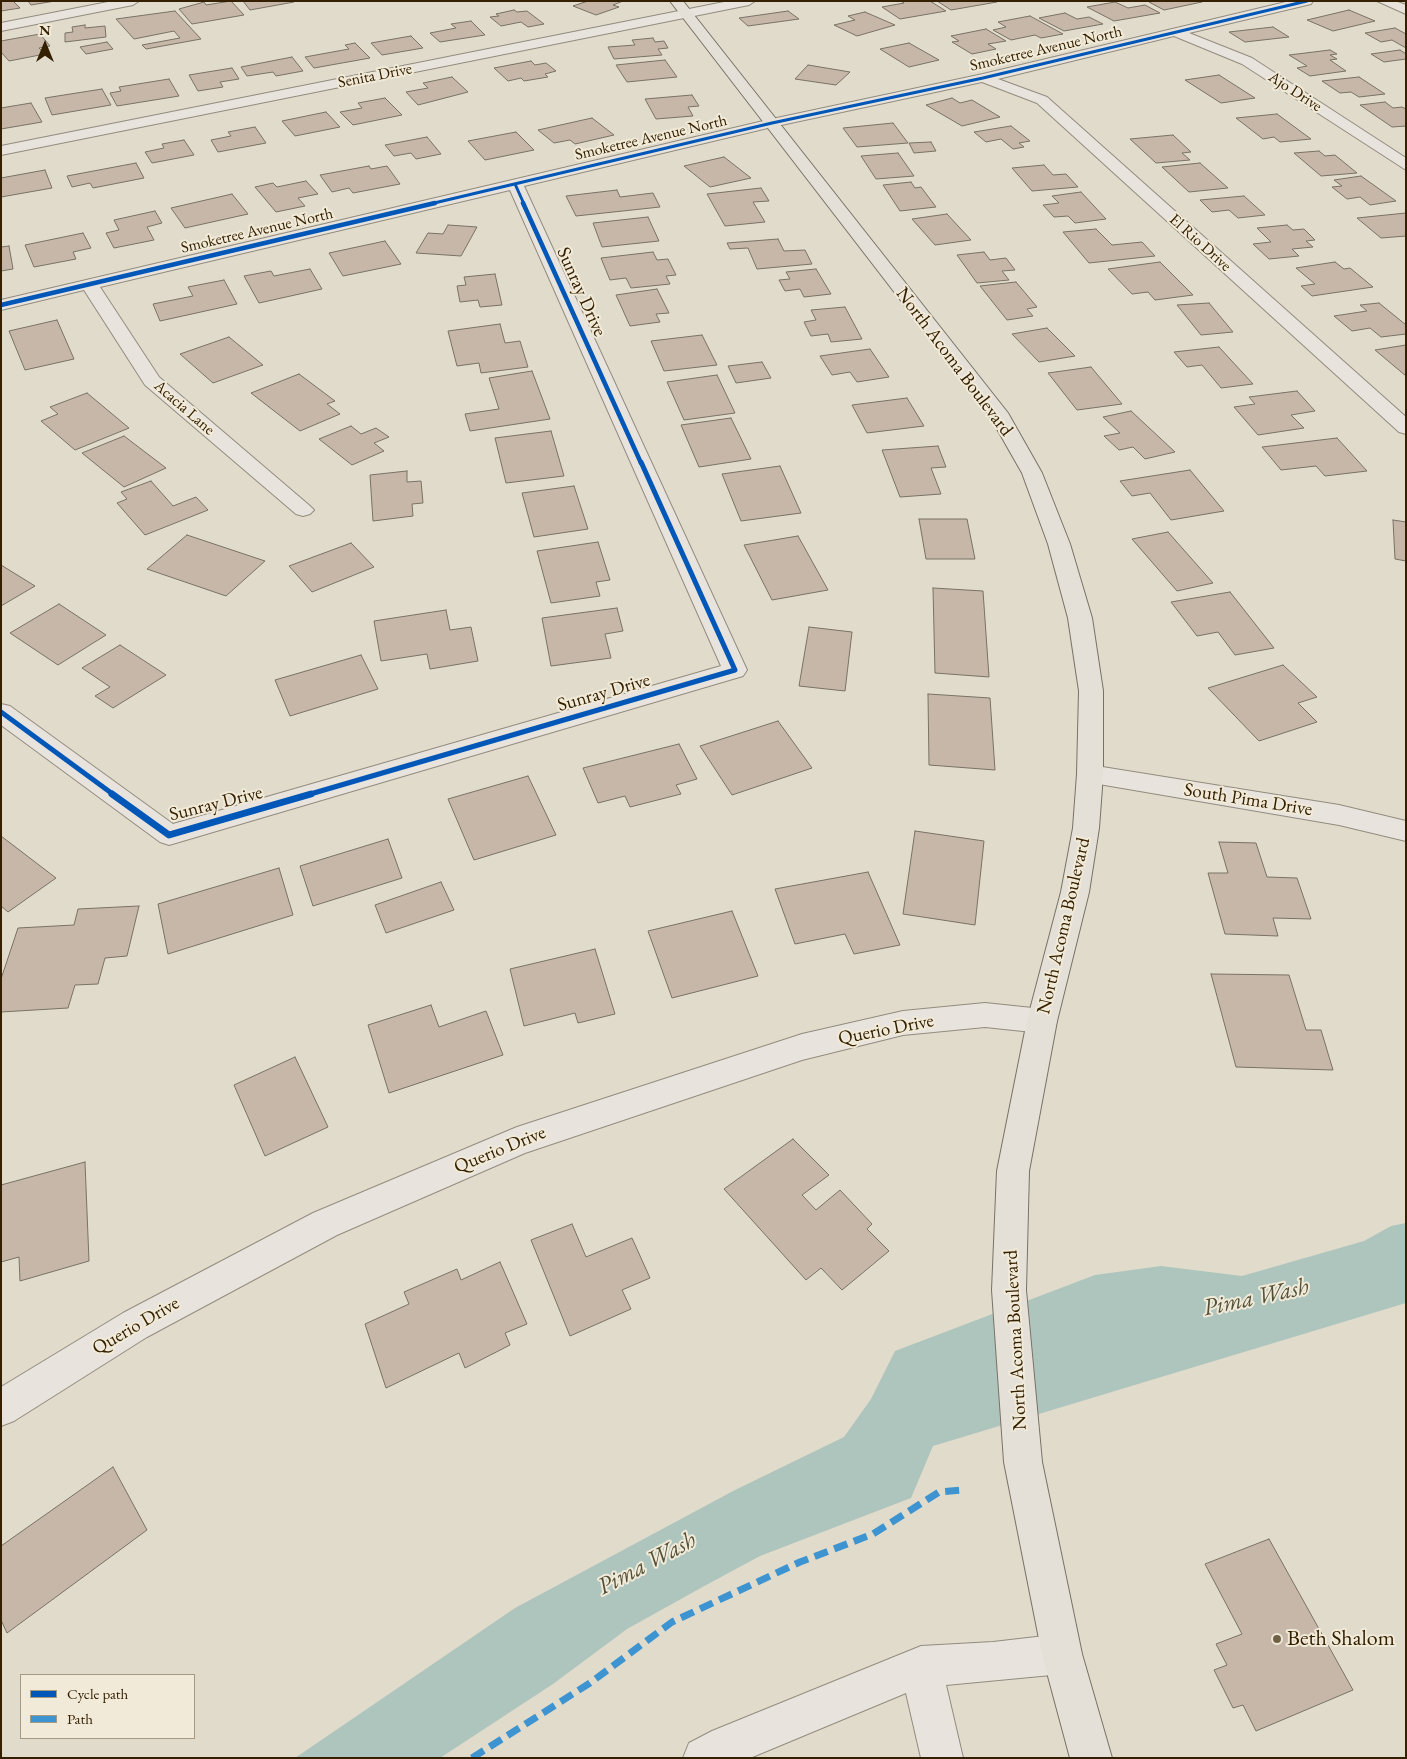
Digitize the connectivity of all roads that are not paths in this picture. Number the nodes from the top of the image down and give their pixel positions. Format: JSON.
{"nodes":[{"id":1,"x":133,"y":1,"type":"edge"},
{"id":2,"x":676,"y":1,"type":"edge"},
{"id":3,"x":750,"y":1,"type":"edge"},
{"id":4,"x":1307,"y":1,"type":"edge"},
{"id":5,"x":1383,"y":1,"type":"edge"},
{"id":6,"x":1406,"y":10,"type":"edge"},
{"id":7,"x":686,"y":14,"type":"junction"},
{"id":8,"x":1,"y":27,"type":"edge"},
{"id":9,"x":1177,"y":32,"type":"junction"},
{"id":10,"x":983,"y":78,"type":"junction"},
{"id":11,"x":772,"y":123,"type":"junction"},
{"id":12,"x":1,"y":151,"type":"edge"},
{"id":13,"x":1406,"y":165,"type":"edge"},
{"id":14,"x":515,"y":184,"type":"junction"},
{"id":15,"x":89,"y":284,"type":"junction"},
{"id":16,"x":1,"y":305,"type":"edge"},
{"id":17,"x":1406,"y":428,"type":"edge"},
{"id":18,"x":303,"y":510,"type":"dead end"},
{"id":19,"x":1,"y":712,"type":"edge"},
{"id":20,"x":1090,"y":774,"type":"junction"},
{"id":21,"x":1406,"y":831,"type":"edge"},
{"id":22,"x":1042,"y":1021,"type":"junction"},
{"id":23,"x":1,"y":1408,"type":"edge"},
{"id":24,"x":1062,"y":1654,"type":"junction"},
{"id":25,"x":921,"y":1666,"type":"junction"},
{"id":26,"x":704,"y":1758,"type":"edge"},
{"id":27,"x":942,"y":1758,"type":"edge"},
{"id":28,"x":1091,"y":1758,"type":"edge"}],
"edges":[{"from":1,"to":8,"type":"street"},
{"from":2,"to":7,"type":"main road","name":"North Acoma Boulevard"},
{"from":3,"to":7,"type":"street","name":"Senita Drive"},
{"from":4,"to":9,"type":"street","name":"Smoketree Avenue North"},
{"from":5,"to":6,"type":"street"},
{"from":7,"to":11,"type":"main road","name":"North Acoma Boulevard"},
{"from":7,"to":12,"type":"street","name":"Senita Drive"},
{"from":9,"to":10,"type":"street","name":"Smoketree Avenue North"},
{"from":9,"to":13,"type":"street","name":"Ajo Drive"},
{"from":10,"to":11,"type":"street","name":"Smoketree Avenue North"},
{"from":10,"to":17,"type":"street","name":"El Rio Drive"},
{"from":11,"to":14,"type":"street","name":"Smoketree Avenue North"},
{"from":11,"to":20,"type":"main road","name":"North Acoma Boulevard"},
{"from":14,"to":15,"type":"street","name":"Smoketree Avenue North"},
{"from":14,"to":19,"type":"street","name":"Sunray Drive"},
{"from":15,"to":16,"type":"street","name":"Smoketree Avenue North"},
{"from":15,"to":18,"type":"street","name":"Acacia Lane"},
{"from":20,"to":21,"type":"street","name":"South Pima Drive"},
{"from":20,"to":22,"type":"main road","name":"North Acoma Boulevard"},
{"from":22,"to":23,"type":"street","name":"Querio Drive"},
{"from":22,"to":24,"type":"main road","name":"North Acoma Boulevard"},
{"from":24,"to":25,"type":"street"},
{"from":24,"to":28,"type":"main road","name":"North Acoma Boulevard"},
{"from":25,"to":26,"type":"street"},
{"from":25,"to":27,"type":"street"}]}
